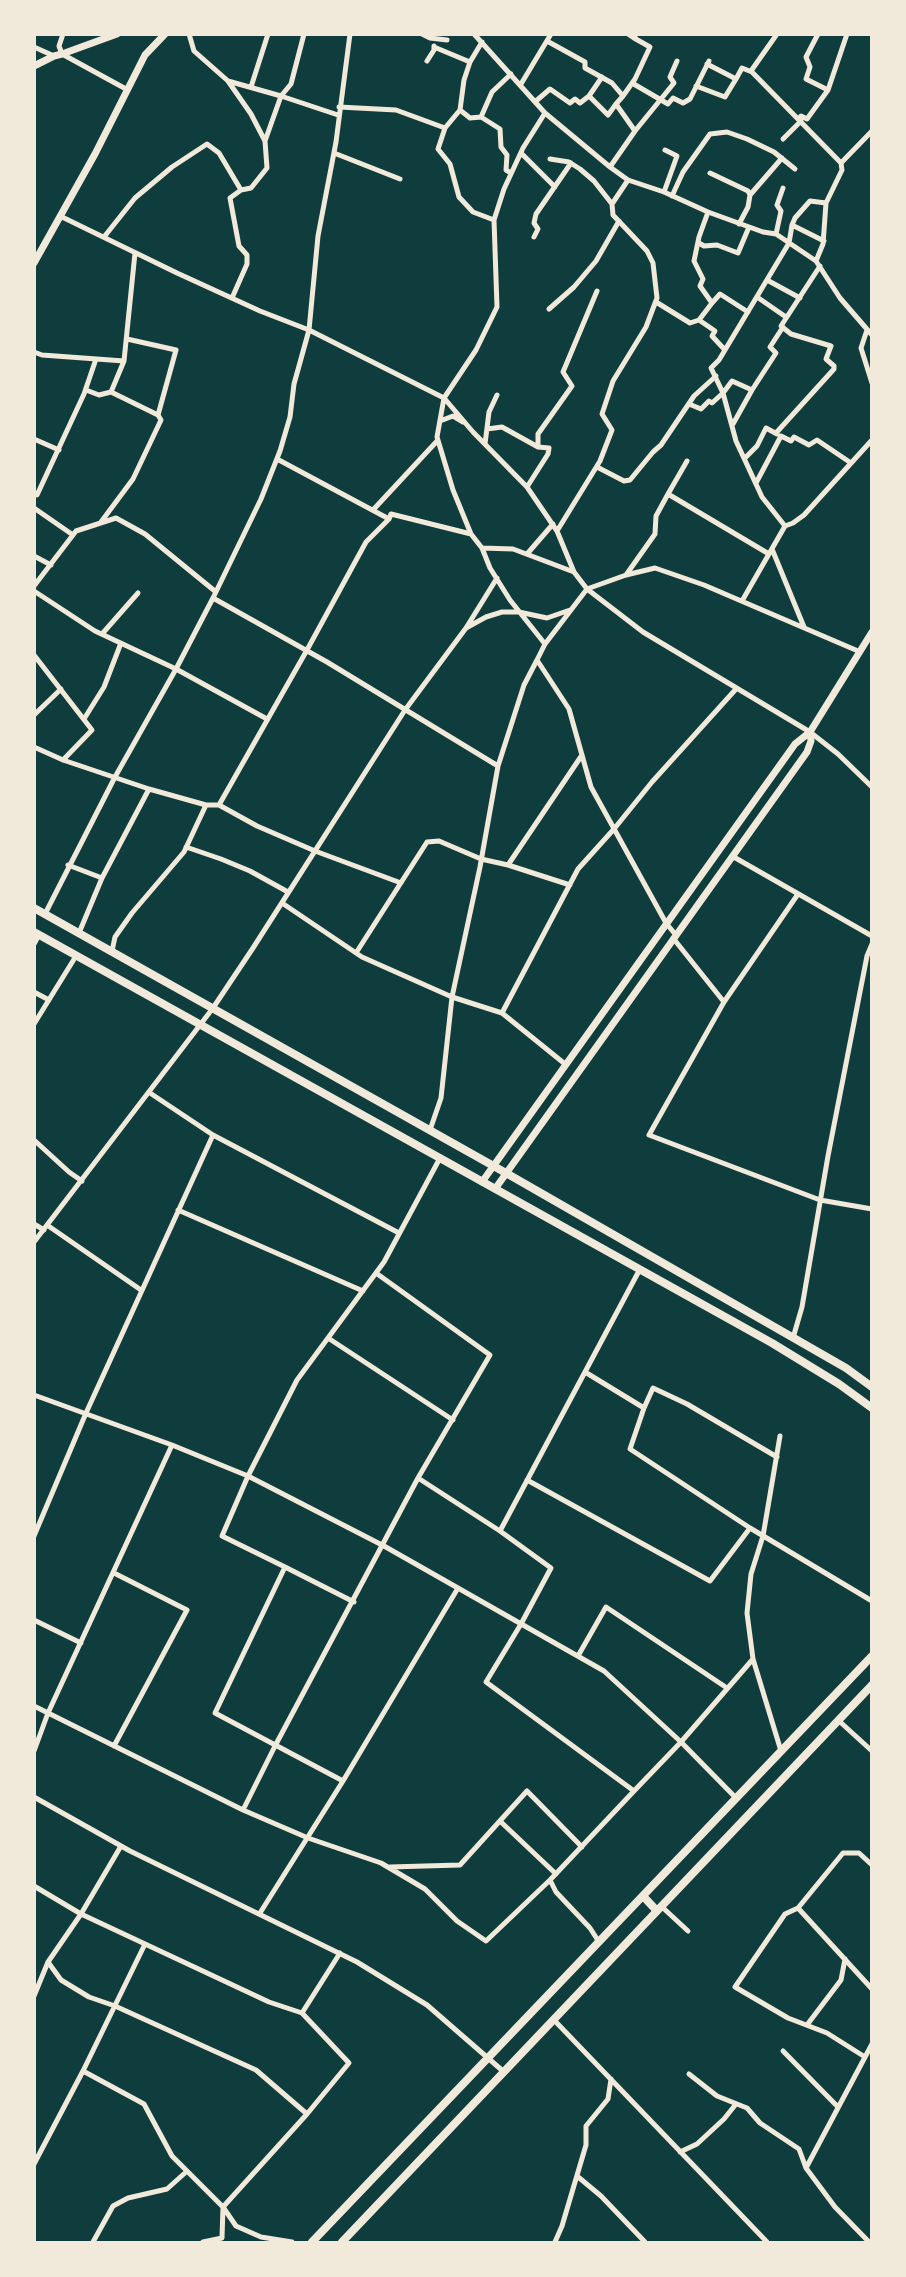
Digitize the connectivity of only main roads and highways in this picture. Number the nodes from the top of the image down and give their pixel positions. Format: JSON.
{"nodes":[{"id":1,"x":34,"y":908,"type":"edge"},
{"id":2,"x":37,"y":934,"type":"edge"},
{"id":3,"x":872,"y":1387,"type":"edge"},
{"id":4,"x":872,"y":1408,"type":"edge"},
{"id":5,"x":872,"y":1656,"type":"edge"},
{"id":6,"x":872,"y":1685,"type":"edge"},
{"id":7,"x":642,"y":1896,"type":"junction"},
{"id":8,"x":659,"y":1908,"type":"junction"},
{"id":9,"x":312,"y":2242,"type":"edge"},
{"id":10,"x":342,"y":2242,"type":"edge"}],
"edges":[{"from":1,"to":3,"type":"main road"},
{"from":2,"to":4,"type":"main road"},
{"from":5,"to":7,"type":"main road"},
{"from":6,"to":8,"type":"main road"},
{"from":7,"to":8,"type":"main road"},
{"from":7,"to":9,"type":"main road"},
{"from":8,"to":10,"type":"main road"}]}
